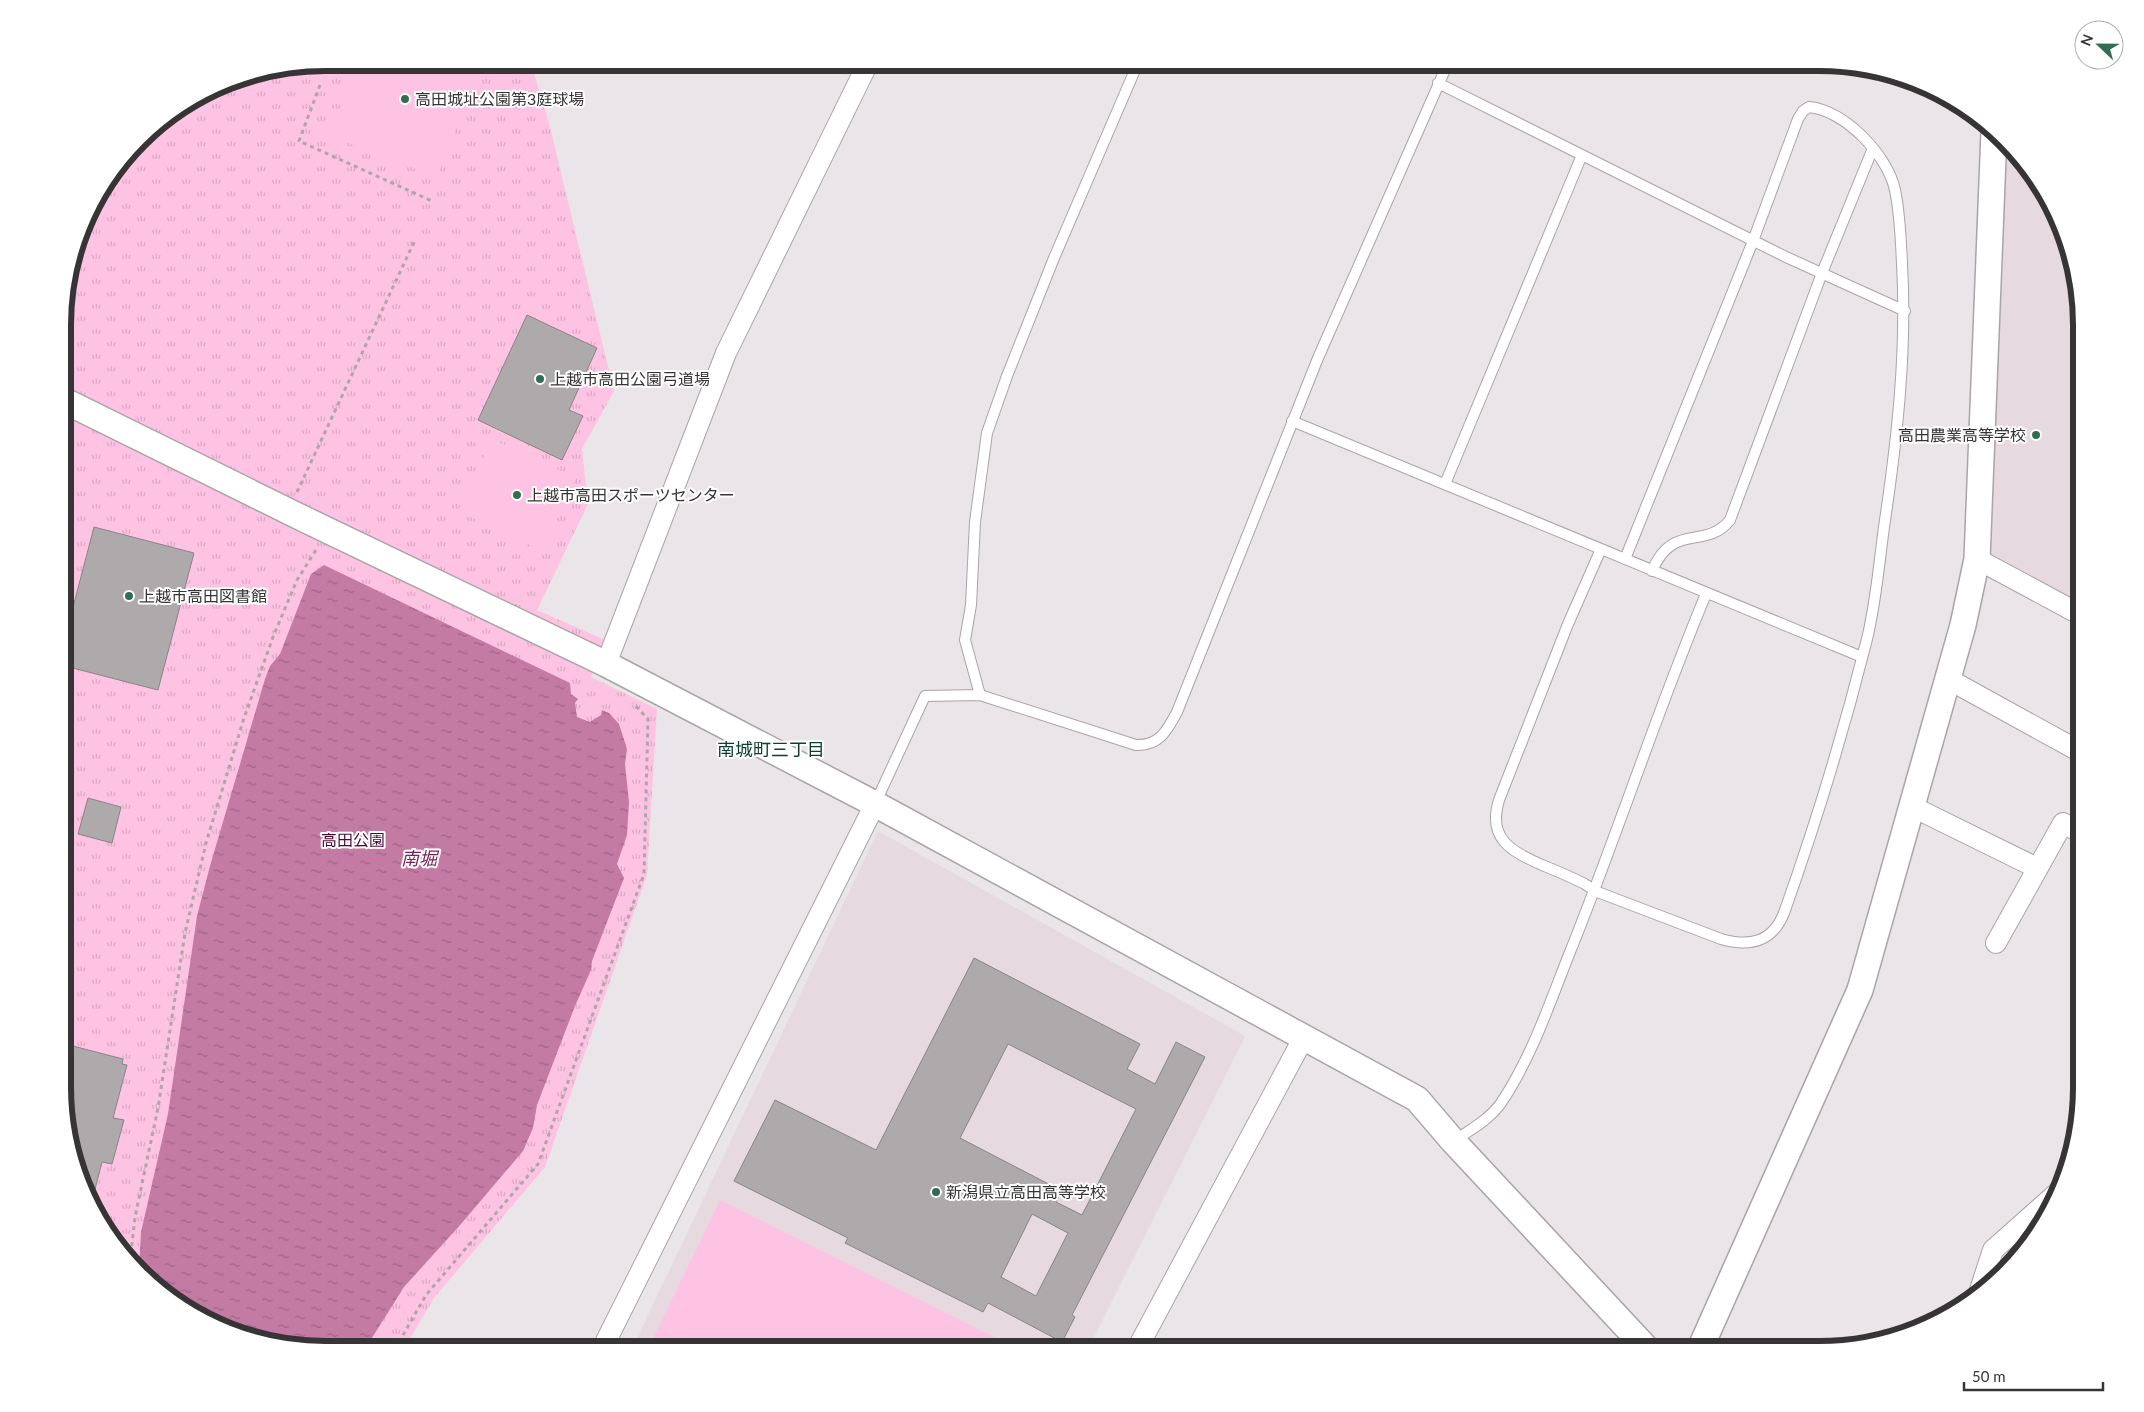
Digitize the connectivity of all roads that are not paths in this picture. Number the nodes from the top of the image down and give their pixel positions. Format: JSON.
{"nodes":[{"id":1,"x":864,"y":71,"type":"edge"},
{"id":2,"x":1134,"y":71,"type":"edge"},
{"id":3,"x":1444,"y":71,"type":"edge"},
{"id":4,"x":1438,"y":83,"type":"junction"},
{"id":5,"x":1994,"y":142,"type":"edge"},
{"id":6,"x":1873,"y":148,"type":"junction"},
{"id":7,"x":1582,"y":155,"type":"junction"},
{"id":8,"x":1753,"y":241,"type":"junction"},
{"id":9,"x":1822,"y":273,"type":"junction"},
{"id":10,"x":1905,"y":311,"type":"junction"},
{"id":11,"x":71,"y":404,"type":"edge"},
{"id":12,"x":1292,"y":421,"type":"junction"},
{"id":13,"x":1445,"y":484,"type":"junction"},
{"id":14,"x":1600,"y":549,"type":"junction"},
{"id":15,"x":1625,"y":559,"type":"junction"},
{"id":16,"x":1977,"y":559,"type":"junction"},
{"id":17,"x":1652,"y":571,"type":"junction"},
{"id":18,"x":1706,"y":594,"type":"junction"},
{"id":19,"x":2073,"y":611,"type":"edge"},
{"id":20,"x":1862,"y":657,"type":"junction"},
{"id":21,"x":606,"y":664,"type":"junction"},
{"id":22,"x":1948,"y":679,"type":"junction"},
{"id":23,"x":980,"y":695,"type":"junction"},
{"id":24,"x":2073,"y":748,"type":"edge"},
{"id":25,"x":875,"y":804,"type":"junction"},
{"id":26,"x":1912,"y":806,"type":"junction"},
{"id":27,"x":2073,"y":829,"type":"edge"},
{"id":28,"x":2037,"y":868,"type":"junction"},
{"id":29,"x":1595,"y":890,"type":"junction"},
{"id":30,"x":1996,"y":943,"type":"dead end"},
{"id":31,"x":1304,"y":1037,"type":"junction"},
{"id":32,"x":1453,"y":1142,"type":"junction"},
{"id":33,"x":2044,"y":1205,"type":"edge"},
{"id":34,"x":1983,"y":1280,"type":"edge"},
{"id":35,"x":606,"y":1341,"type":"edge"},
{"id":36,"x":1141,"y":1341,"type":"edge"},
{"id":37,"x":1640,"y":1341,"type":"edge"},
{"id":38,"x":1704,"y":1341,"type":"edge"}],
"edges":[{"from":1,"to":21,"type":"street"},
{"from":2,"to":23,"type":"lane"},
{"from":3,"to":4,"type":"lane"},
{"from":4,"to":7,"type":"lane"},
{"from":4,"to":12,"type":"lane"},
{"from":5,"to":16,"type":"street"},
{"from":6,"to":8,"type":"lane"},
{"from":6,"to":9,"type":"lane"},
{"from":6,"to":10,"type":"lane"},
{"from":7,"to":8,"type":"lane"},
{"from":7,"to":13,"type":"lane"},
{"from":8,"to":9,"type":"lane"},
{"from":8,"to":15,"type":"lane"},
{"from":9,"to":10,"type":"lane"},
{"from":9,"to":17,"type":"lane"},
{"from":10,"to":20,"type":"lane"},
{"from":11,"to":21,"type":"street"},
{"from":12,"to":13,"type":"lane"},
{"from":12,"to":23,"type":"lane"},
{"from":13,"to":14,"type":"lane"},
{"from":14,"to":15,"type":"lane"},
{"from":14,"to":29,"type":"lane"},
{"from":15,"to":17,"type":"lane"},
{"from":16,"to":19,"type":"street"},
{"from":16,"to":22,"type":"street"},
{"from":17,"to":18,"type":"lane"},
{"from":18,"to":20,"type":"lane"},
{"from":18,"to":29,"type":"lane"},
{"from":20,"to":29,"type":"lane"},
{"from":21,"to":25,"type":"street"},
{"from":22,"to":24,"type":"street"},
{"from":22,"to":26,"type":"street"},
{"from":23,"to":25,"type":"lane"},
{"from":25,"to":31,"type":"street"},
{"from":25,"to":35,"type":"street"},
{"from":26,"to":28,"type":"street"},
{"from":26,"to":38,"type":"street"},
{"from":27,"to":28,"type":"street"},
{"from":28,"to":30,"type":"street"},
{"from":29,"to":32,"type":"lane"},
{"from":31,"to":32,"type":"street"},
{"from":31,"to":36,"type":"street"},
{"from":32,"to":37,"type":"street"},
{"from":33,"to":34,"type":"street"}]}
